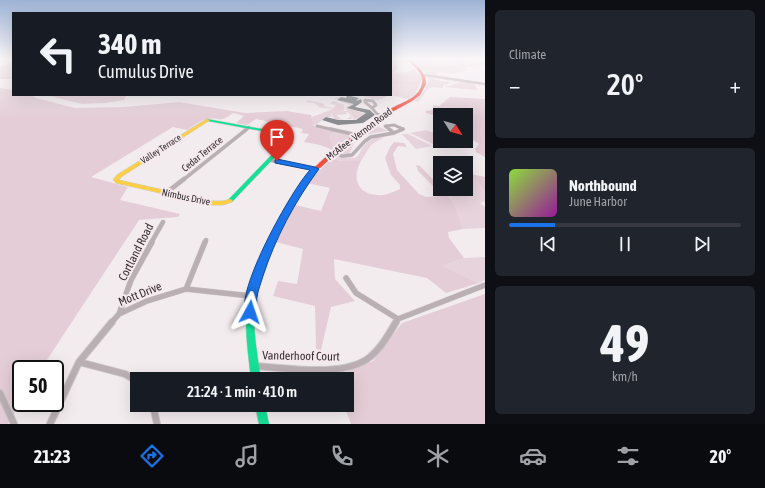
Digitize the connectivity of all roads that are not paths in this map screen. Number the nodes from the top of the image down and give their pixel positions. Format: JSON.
{"nodes":[{"id":1,"x":425,"y":79,"type":"edge"},
{"id":2,"x":450,"y":79,"type":"edge"},
{"id":3,"x":485,"y":84,"type":"edge"},
{"id":4,"x":372,"y":108,"type":"junction"},
{"id":5,"x":382,"y":116,"type":"junction"},
{"id":6,"x":208,"y":120,"type":"joint"},
{"id":7,"x":317,"y":126,"type":"dead end"},
{"id":8,"x":248,"y":127,"type":"junction"},
{"id":9,"x":394,"y":133,"type":"junction"},
{"id":10,"x":357,"y":135,"type":"junction"},
{"id":11,"x":333,"y":153,"type":"junction"},
{"id":12,"x":269,"y":160,"type":"junction"},
{"id":13,"x":315,"y":169,"type":"junction"},
{"id":14,"x":116,"y":180,"type":"joint"},
{"id":15,"x":166,"y":193,"type":"junction"},
{"id":16,"x":163,"y":222,"type":"dead end"},
{"id":17,"x":206,"y":240,"type":"dead end"},
{"id":18,"x":346,"y":278,"type":"dead end"},
{"id":19,"x":485,"y":285,"type":"edge"},
{"id":20,"x":186,"y":289,"type":"junction"},
{"id":21,"x":251,"y":296,"type":"junction"},
{"id":22,"x":119,"y":314,"type":"junction"},
{"id":23,"x":398,"y":319,"type":"junction"},
{"id":24,"x":79,"y":362,"type":"junction"},
{"id":25,"x":254,"y":366,"type":"junction"},
{"id":26,"x":255,"y":372,"type":"edge"},
{"id":27,"x":130,"y":377,"type":"edge"},
{"id":28,"x":0,"y":392,"type":"edge"},
{"id":29,"x":154,"y":412,"type":"edge"},
{"id":30,"x":261,"y":412,"type":"edge"},
{"id":31,"x":14,"y":424,"type":"edge"},
{"id":32,"x":50,"y":424,"type":"edge"},
{"id":33,"x":157,"y":424,"type":"edge"},
{"id":34,"x":264,"y":424,"type":"edge"}],
"edges":[{"from":1,"to":5,"type":"main road","name":"McAfee - Vernon Road"},
{"from":2,"to":3,"type":"street"},
{"from":4,"to":4,"type":"street"},
{"from":4,"to":5,"type":"street"},
{"from":5,"to":10,"type":"main road","name":"McAfee - Vernon Road"},
{"from":6,"to":8,"type":"main road","name":"Nimbus Drive"},
{"from":6,"to":14,"type":"main road","name":"Valley Terrace"},
{"from":7,"to":10,"type":"street"},
{"from":8,"to":12,"type":"main road","name":"Nimbus Drive"},
{"from":8,"to":15,"type":"street","name":"Cedar Terrace"},
{"from":9,"to":9,"type":"street"},
{"from":9,"to":11,"type":"street"},
{"from":10,"to":11,"type":"main road","name":"McAfee - Vernon Road"},
{"from":11,"to":13,"type":"main road","name":"McAfee - Vernon Road"},
{"from":12,"to":13,"type":"street"},
{"from":12,"to":15,"type":"main road","name":"Nimbus Drive"},
{"from":13,"to":21,"type":"main road","name":"McAfee - Vernon Road"},
{"from":14,"to":15,"type":"main road","name":"Nimbus Drive"},
{"from":16,"to":22,"type":"street","name":"Cortland Road"},
{"from":17,"to":20,"type":"street"},
{"from":18,"to":23,"type":"street"},
{"from":19,"to":23,"type":"street"},
{"from":20,"to":21,"type":"street","name":"Mott Drive"},
{"from":20,"to":22,"type":"street","name":"Mott Drive"},
{"from":21,"to":25,"type":"main road","name":"McAfee - Vernon Road"},
{"from":22,"to":24,"type":"street","name":"Mott Drive"},
{"from":23,"to":25,"type":"street","name":"Vanderhoof Court"},
{"from":24,"to":27,"type":"street"},
{"from":24,"to":32,"type":"street","name":"Mott Drive"},
{"from":25,"to":26,"type":"main road","name":"McAfee - Vernon Road"},
{"from":28,"to":31,"type":"street"},
{"from":29,"to":33,"type":"street"},
{"from":30,"to":34,"type":"main road"}]}
